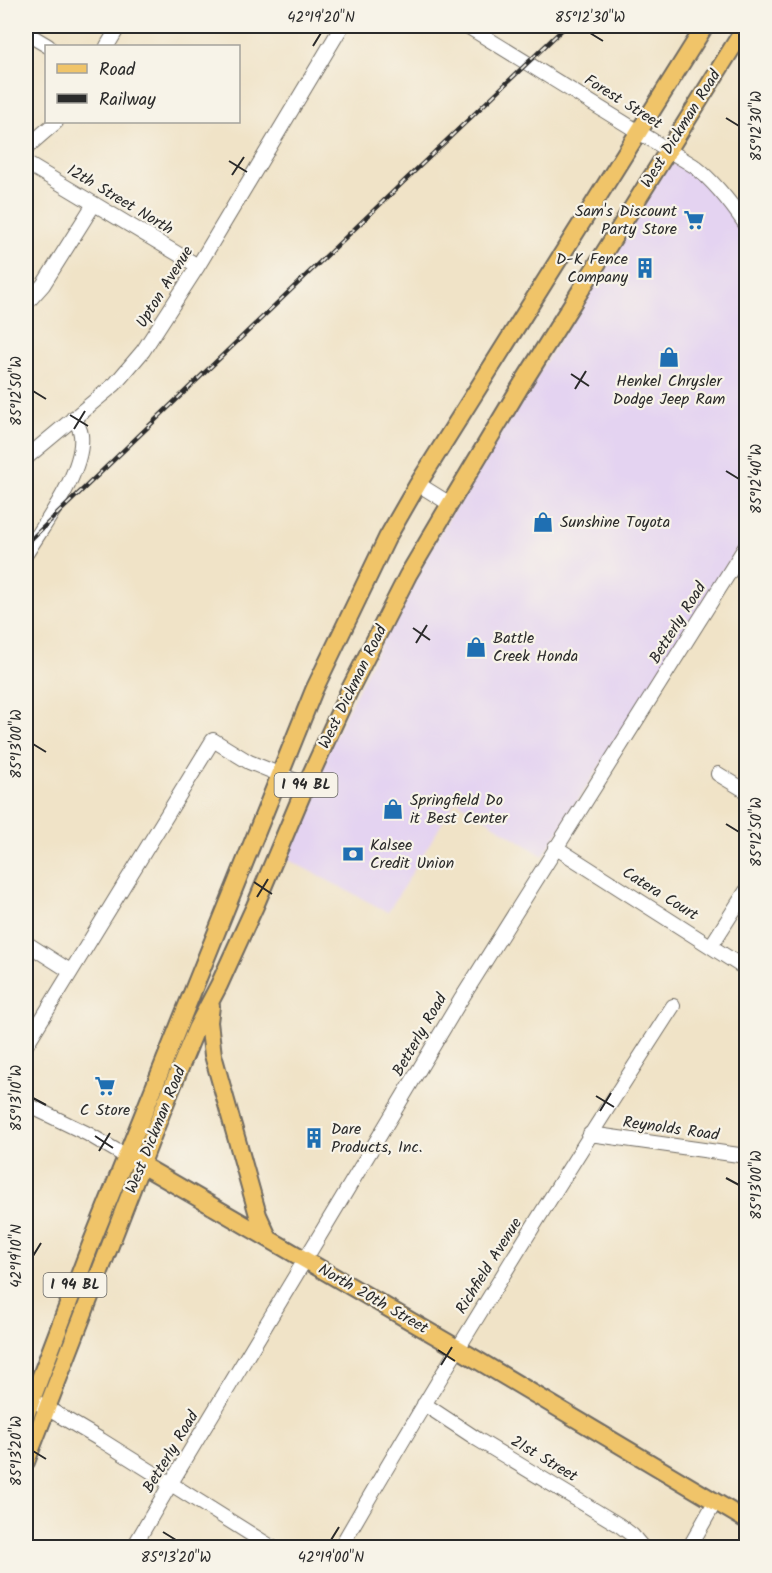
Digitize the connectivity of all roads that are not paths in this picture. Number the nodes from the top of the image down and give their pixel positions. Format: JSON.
{"nodes":[{"id":1,"x":119,"y":26,"type":"edge"},
{"id":2,"x":342,"y":26,"type":"edge"},
{"id":3,"x":467,"y":26,"type":"edge"},
{"id":4,"x":705,"y":26,"type":"edge"},
{"id":5,"x":746,"y":26,"type":"edge"},
{"id":6,"x":26,"y":33,"type":"edge"},
{"id":7,"x":46,"y":45,"type":"edge"},
{"id":8,"x":108,"y":45,"type":"edge"},
{"id":9,"x":55,"y":123,"type":"edge"},
{"id":10,"x":639,"y":131,"type":"junction"},
{"id":11,"x":26,"y":148,"type":"edge"},
{"id":12,"x":668,"y":149,"type":"junction"},
{"id":13,"x":26,"y":163,"type":"edge"},
{"id":14,"x":94,"y":204,"type":"junction"},
{"id":15,"x":747,"y":225,"type":"edge"},
{"id":16,"x":198,"y":266,"type":"junction"},
{"id":17,"x":26,"y":304,"type":"edge"},
{"id":18,"x":73,"y":418,"type":"junction"},
{"id":19,"x":26,"y":458,"type":"edge"},
{"id":20,"x":418,"y":484,"type":"junction"},
{"id":21,"x":450,"y":504,"type":"junction"},
{"id":22,"x":747,"y":546,"type":"edge"},
{"id":23,"x":26,"y":554,"type":"edge"},
{"id":24,"x":280,"y":773,"type":"junction"},
{"id":25,"x":718,"y":774,"type":"dead end"},
{"id":26,"x":306,"y":785,"type":"junction"},
{"id":27,"x":747,"y":792,"type":"edge"},
{"id":28,"x":555,"y":847,"type":"junction"},
{"id":29,"x":747,"y":891,"type":"edge"},
{"id":30,"x":26,"y":943,"type":"edge"},
{"id":31,"x":711,"y":946,"type":"junction"},
{"id":32,"x":747,"y":969,"type":"edge"},
{"id":33,"x":70,"y":971,"type":"junction"},
{"id":34,"x":189,"y":998,"type":"junction"},
{"id":35,"x":212,"y":998,"type":"junction"},
{"id":36,"x":673,"y":1006,"type":"dead end"},
{"id":37,"x":196,"y":1029,"type":"junction"},
{"id":38,"x":26,"y":1045,"type":"edge"},
{"id":39,"x":26,"y":1104,"type":"edge"},
{"id":40,"x":590,"y":1134,"type":"junction"},
{"id":41,"x":747,"y":1156,"type":"edge"},
{"id":42,"x":134,"y":1161,"type":"junction"},
{"id":43,"x":249,"y":1228,"type":"junction"},
{"id":44,"x":269,"y":1239,"type":"junction"},
{"id":45,"x":306,"y":1260,"type":"junction"},
{"id":46,"x":457,"y":1348,"type":"junction"},
{"id":47,"x":423,"y":1404,"type":"junction"},
{"id":48,"x":28,"y":1407,"type":"edge"},
{"id":49,"x":46,"y":1408,"type":"junction"},
{"id":50,"x":26,"y":1462,"type":"edge"},
{"id":51,"x":171,"y":1483,"type":"junction"},
{"id":52,"x":715,"y":1502,"type":"junction"},
{"id":53,"x":747,"y":1520,"type":"edge"},
{"id":54,"x":133,"y":1548,"type":"edge"},
{"id":55,"x":273,"y":1548,"type":"edge"},
{"id":56,"x":340,"y":1548,"type":"edge"},
{"id":57,"x":643,"y":1548,"type":"edge"},
{"id":58,"x":689,"y":1548,"type":"edge"}],
"edges":[{"from":1,"to":8,"type":"street"},
{"from":2,"to":16,"type":"street","name":"Upton Avenue"},
{"from":3,"to":10,"type":"street","name":"Forest Street"},
{"from":4,"to":10,"type":"main road","name":"West Dickman Road","number":"I 94 BL"},
{"from":5,"to":12,"type":"main road","name":"West Dickman Road","number":"I 94 BL"},
{"from":6,"to":7,"type":"street"},
{"from":9,"to":11,"type":"street"},
{"from":10,"to":12,"type":"street","name":"Forest Street"},
{"from":10,"to":20,"type":"main road","name":"West Dickman Road","number":"I 94 BL"},
{"from":12,"to":15,"type":"street","name":"Forest Street"},
{"from":12,"to":21,"type":"main road","name":"West Dickman Road","number":"I 94 BL"},
{"from":13,"to":14,"type":"street","name":"12th Street North"},
{"from":14,"to":16,"type":"street","name":"12th Street North"},
{"from":14,"to":17,"type":"street"},
{"from":16,"to":18,"type":"street","name":"Upton Avenue"},
{"from":18,"to":19,"type":"street","name":"Upton Avenue"},
{"from":18,"to":23,"type":"street"},
{"from":20,"to":21,"type":"street"},
{"from":20,"to":24,"type":"main road","name":"West Dickman Road","number":"I 94 BL"},
{"from":21,"to":26,"type":"main road","name":"West Dickman Road","number":"I 94 BL"},
{"from":22,"to":28,"type":"street","name":"Betterly Road"},
{"from":24,"to":26,"type":"street"},
{"from":24,"to":33,"type":"street"},
{"from":24,"to":34,"type":"main road","name":"West Dickman Road","number":"I 94 BL"},
{"from":25,"to":27,"type":"street"},
{"from":26,"to":35,"type":"main road","name":"West Dickman Road","number":"I 94 BL"},
{"from":28,"to":31,"type":"street","name":"Catera Court"},
{"from":28,"to":45,"type":"street","name":"Betterly Road"},
{"from":29,"to":31,"type":"street"},
{"from":30,"to":33,"type":"street"},
{"from":31,"to":32,"type":"street","name":"Catera Court"},
{"from":33,"to":38,"type":"street"},
{"from":34,"to":37,"type":"main road"},
{"from":34,"to":42,"type":"main road","name":"West Dickman Road","number":"I 94 BL"},
{"from":35,"to":37,"type":"main road","name":"West Dickman Road","number":"I 94 BL"},
{"from":35,"to":44,"type":"main road"},
{"from":36,"to":40,"type":"street","name":"Richfield Avenue"},
{"from":37,"to":42,"type":"main road","name":"West Dickman Road","number":"I 94 BL"},
{"from":37,"to":43,"type":"main road"},
{"from":39,"to":42,"type":"street","name":"North 20th Street"},
{"from":40,"to":41,"type":"street","name":"Reynolds Road"},
{"from":40,"to":46,"type":"street","name":"Richfield Avenue"},
{"from":42,"to":43,"type":"main road","name":"North 20th Street"},
{"from":42,"to":48,"type":"main road","name":"West Dickman Road","number":"I 94 BL"},
{"from":42,"to":49,"type":"main road","name":"West Dickman Road","number":"I 94 BL"},
{"from":43,"to":44,"type":"main road","name":"North 20th Street"},
{"from":44,"to":45,"type":"main road","name":"North 20th Street"},
{"from":45,"to":46,"type":"main road","name":"North 20th Street"},
{"from":45,"to":51,"type":"street","name":"Betterly Road"},
{"from":46,"to":47,"type":"street","name":"Richfield Avenue"},
{"from":46,"to":52,"type":"main road","name":"North 20th Street"},
{"from":47,"to":56,"type":"street","name":"Richfield Avenue"},
{"from":47,"to":57,"type":"street","name":"21st Street"},
{"from":48,"to":49,"type":"street"},
{"from":49,"to":50,"type":"main road","name":"West Dickman Road","number":"I 94 BL"},
{"from":49,"to":51,"type":"street"},
{"from":51,"to":54,"type":"street","name":"Betterly Road"},
{"from":51,"to":55,"type":"street"},
{"from":52,"to":53,"type":"main road","name":"North 20th Street"},
{"from":52,"to":58,"type":"street"}]}
